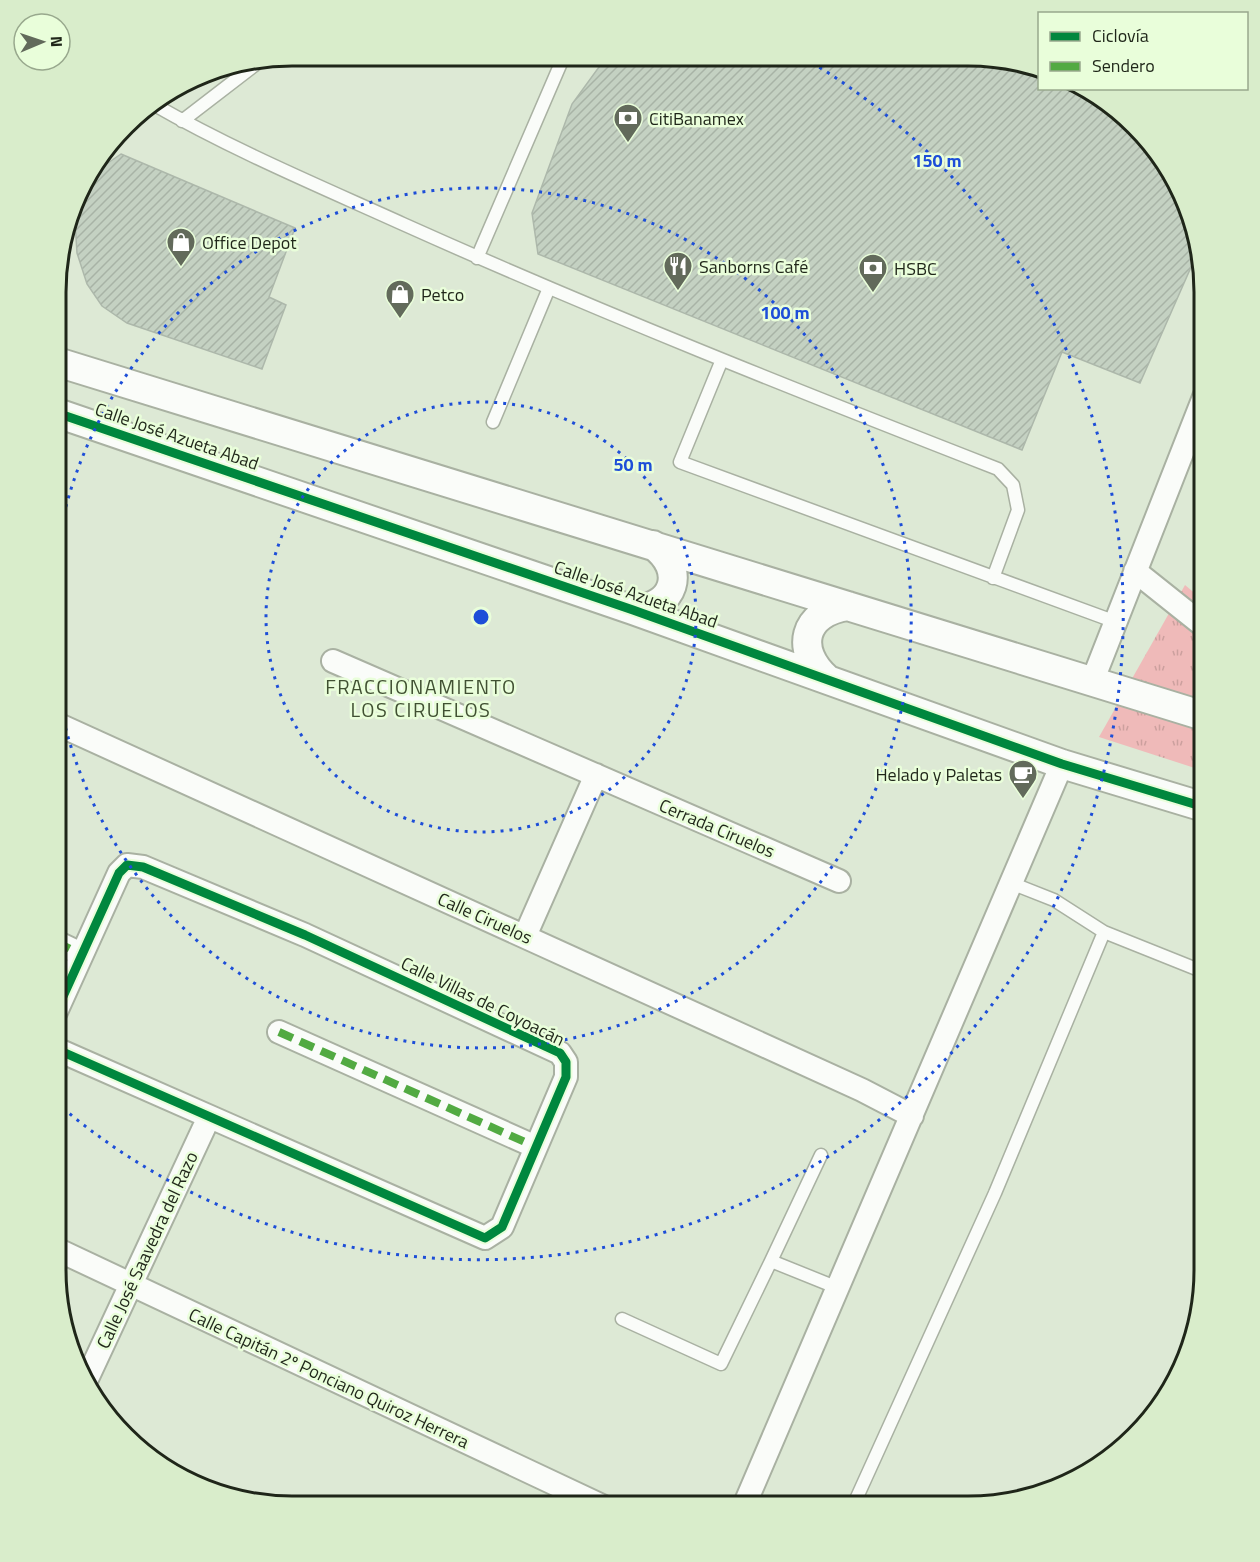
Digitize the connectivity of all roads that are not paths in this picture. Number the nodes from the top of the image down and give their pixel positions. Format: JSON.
{"nodes":[{"id":1,"x":560,"y":66,"type":"edge"},
{"id":2,"x":248,"y":70,"type":"edge"},
{"id":3,"x":160,"y":108,"type":"edge"},
{"id":4,"x":182,"y":121,"type":"junction"},
{"id":5,"x":477,"y":258,"type":"junction"},
{"id":6,"x":549,"y":288,"type":"junction"},
{"id":7,"x":721,"y":362,"type":"junction"},
{"id":8,"x":66,"y":365,"type":"edge"},
{"id":9,"x":66,"y":416,"type":"edge"},
{"id":10,"x":493,"y":422,"type":"dead end"},
{"id":11,"x":1194,"y":422,"type":"edge"},
{"id":12,"x":653,"y":545,"type":"junction"},
{"id":13,"x":1135,"y":571,"type":"junction"},
{"id":14,"x":993,"y":578,"type":"junction"},
{"id":15,"x":848,"y":606,"type":"junction"},
{"id":16,"x":633,"y":610,"type":"junction"},
{"id":17,"x":1194,"y":618,"type":"edge"},
{"id":18,"x":1116,"y":622,"type":"junction"},
{"id":19,"x":333,"y":661,"type":"dead end"},
{"id":20,"x":827,"y":679,"type":"junction"},
{"id":21,"x":1092,"y":682,"type":"junction"},
{"id":22,"x":1194,"y":713,"type":"edge"},
{"id":23,"x":66,"y":728,"type":"edge"},
{"id":24,"x":1062,"y":764,"type":"junction"},
{"id":25,"x":596,"y":775,"type":"junction"},
{"id":26,"x":1194,"y":804,"type":"edge"},
{"id":27,"x":839,"y":881,"type":"dead end"},
{"id":28,"x":1011,"y":883,"type":"junction"},
{"id":29,"x":1104,"y":932,"type":"junction"},
{"id":30,"x":525,"y":936,"type":"junction"},
{"id":31,"x":66,"y":947,"type":"edge"},
{"id":32,"x":81,"y":954,"type":"junction"},
{"id":33,"x":1194,"y":968,"type":"edge"},
{"id":34,"x":66,"y":989,"type":"edge"},
{"id":35,"x":279,"y":1032,"type":"dead end"},
{"id":36,"x":66,"y":1053,"type":"edge"},
{"id":37,"x":912,"y":1116,"type":"junction"},
{"id":38,"x":209,"y":1117,"type":"junction"},
{"id":39,"x":536,"y":1147,"type":"junction"},
{"id":40,"x":821,"y":1155,"type":"dead end"},
{"id":41,"x":66,"y":1254,"type":"edge"},
{"id":42,"x":771,"y":1261,"type":"junction"},
{"id":43,"x":131,"y":1285,"type":"junction"},
{"id":44,"x":838,"y":1288,"type":"junction"},
{"id":45,"x":622,"y":1319,"type":"dead end"},
{"id":46,"x":90,"y":1372,"type":"edge"},
{"id":47,"x":581,"y":1496,"type":"edge"},
{"id":48,"x":748,"y":1496,"type":"edge"},
{"id":49,"x":858,"y":1496,"type":"edge"}],
"edges":[{"from":1,"to":5,"type":"lane"},
{"from":2,"to":4,"type":"lane"},
{"from":3,"to":4,"type":"lane"},
{"from":4,"to":5,"type":"lane"},
{"from":5,"to":6,"type":"lane"},
{"from":6,"to":7,"type":"lane"},
{"from":6,"to":10,"type":"lane"},
{"from":7,"to":14,"type":"lane"},
{"from":7,"to":14,"type":"lane"},
{"from":8,"to":12,"type":"street","name":"Calle José Azueta Abad"},
{"from":9,"to":16,"type":"street","name":"Calle José Azueta Abad"},
{"from":11,"to":13,"type":"street"},
{"from":12,"to":15,"type":"street","name":"Calle José Azueta Abad"},
{"from":12,"to":16,"type":"street"},
{"from":13,"to":17,"type":"street"},
{"from":13,"to":18,"type":"street"},
{"from":14,"to":18,"type":"lane"},
{"from":15,"to":20,"type":"street"},
{"from":15,"to":21,"type":"street","name":"Calle José Azueta Abad"},
{"from":16,"to":20,"type":"street","name":"Calle José Azueta Abad"},
{"from":18,"to":21,"type":"street"},
{"from":19,"to":25,"type":"street","name":"Cerrada Ciruelos"},
{"from":20,"to":24,"type":"street","name":"Calle José Azueta Abad"},
{"from":21,"to":22,"type":"street","name":"Calle José Azueta Abad"},
{"from":23,"to":30,"type":"street","name":"Calle Ciruelos"},
{"from":24,"to":26,"type":"street","name":"Calle José Azueta Abad"},
{"from":24,"to":28,"type":"street"},
{"from":25,"to":27,"type":"street","name":"Cerrada Ciruelos"},
{"from":25,"to":30,"type":"street"},
{"from":28,"to":29,"type":"lane"},
{"from":28,"to":37,"type":"street"},
{"from":29,"to":33,"type":"lane"},
{"from":29,"to":49,"type":"lane"},
{"from":30,"to":37,"type":"street","name":"Calle Ciruelos"},
{"from":31,"to":32,"type":"street"},
{"from":32,"to":34,"type":"street"},
{"from":32,"to":39,"type":"street","name":"Calle Villas de Coyoacán"},
{"from":35,"to":39,"type":"street"},
{"from":36,"to":38,"type":"street","name":"Calle Villas de Coyoacán"},
{"from":37,"to":44,"type":"street"},
{"from":38,"to":39,"type":"street","name":"Calle Villas de Coyoacán"},
{"from":38,"to":43,"type":"street","name":"Calle José Saavedra del Razo"},
{"from":40,"to":42,"type":"lane"},
{"from":41,"to":43,"type":"street","name":"Calle Capitán 2º Ponciano Quiroz Herrera"},
{"from":42,"to":44,"type":"lane"},
{"from":42,"to":45,"type":"lane"},
{"from":43,"to":46,"type":"street","name":"Calle José Saavedra del Razo"},
{"from":43,"to":47,"type":"street","name":"Calle Capitán 2º Ponciano Quiroz Herrera"},
{"from":44,"to":48,"type":"street"}]}
